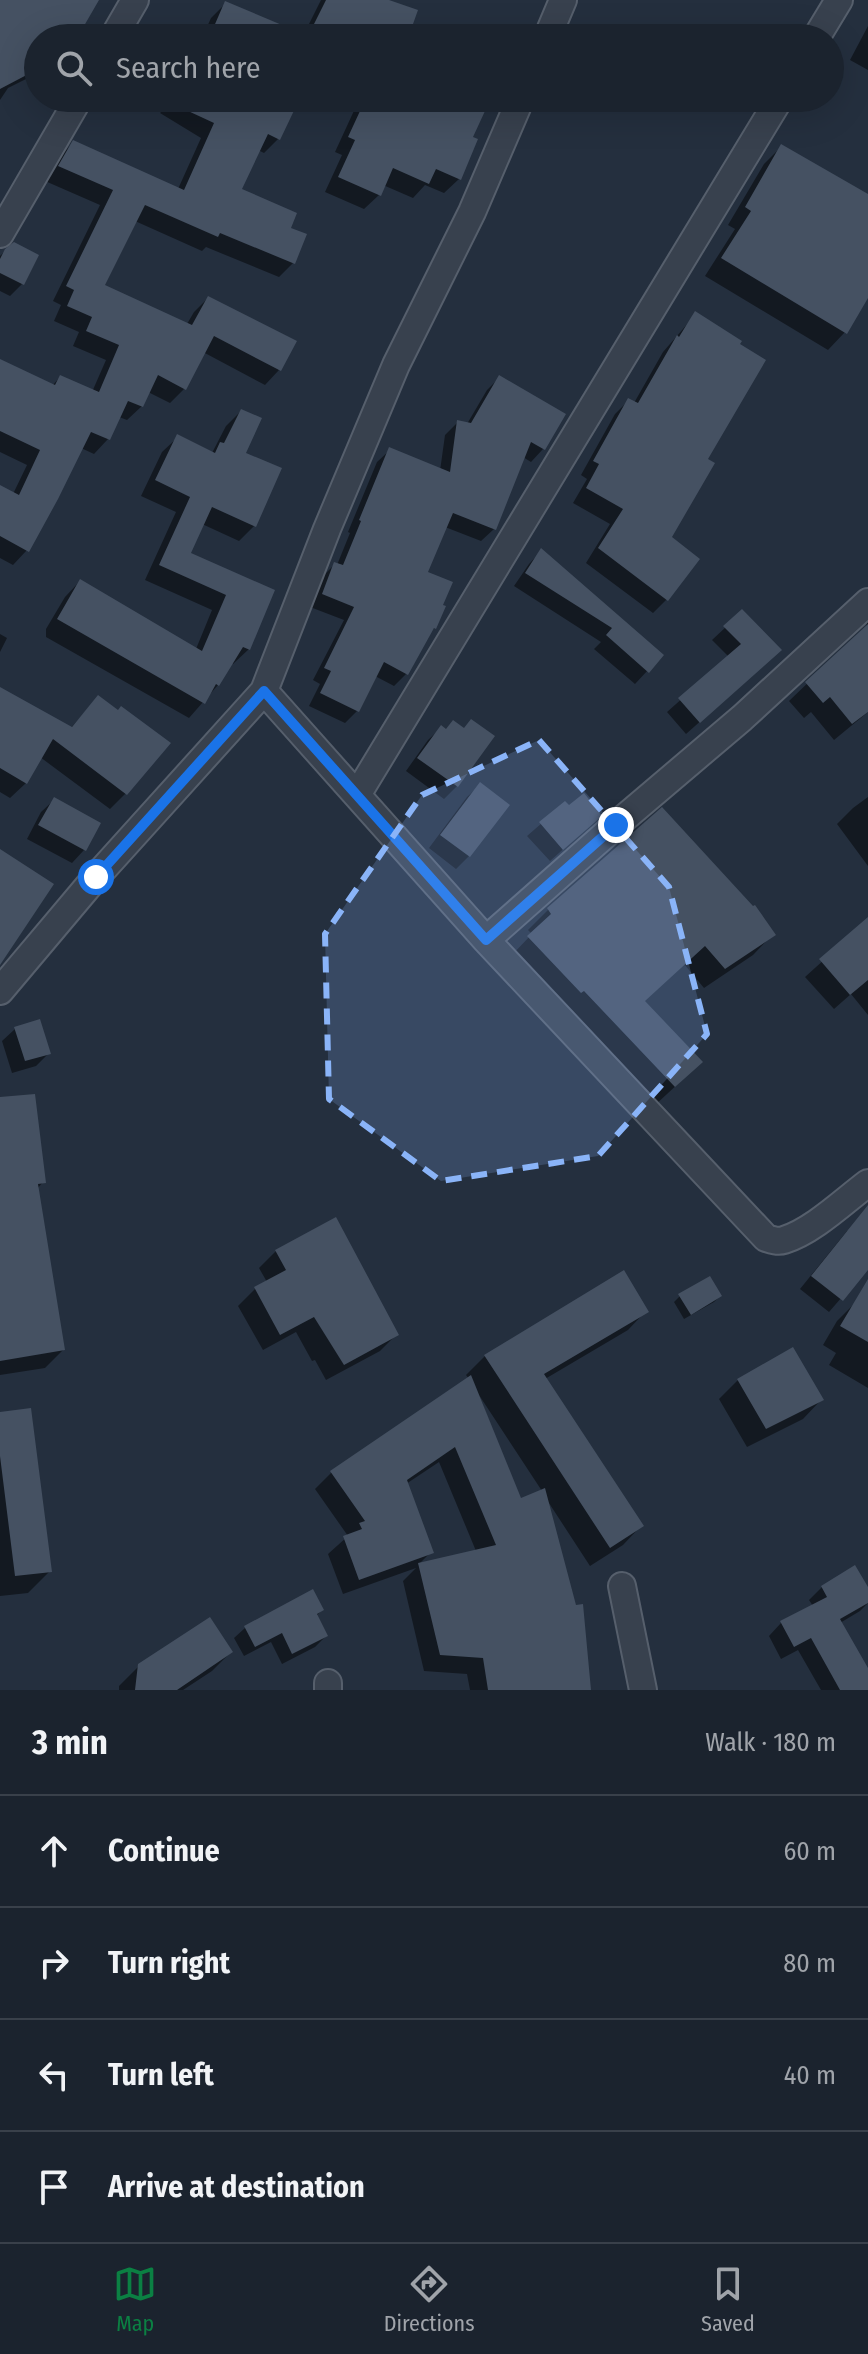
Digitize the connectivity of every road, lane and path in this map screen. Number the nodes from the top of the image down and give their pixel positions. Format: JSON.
{"nodes":[{"id":1,"x":135,"y":0,"type":"edge"},
{"id":2,"x":563,"y":0,"type":"edge"},
{"id":3,"x":839,"y":0,"type":"edge"},
{"id":4,"x":121,"y":24,"type":"edge"},
{"id":5,"x":553,"y":24,"type":"edge"},
{"id":6,"x":824,"y":24,"type":"edge"},
{"id":7,"x":71,"y":112,"type":"edge"},
{"id":8,"x":515,"y":112,"type":"edge"},
{"id":9,"x":772,"y":112,"type":"edge"},
{"id":10,"x":1,"y":229,"type":"edge"},
{"id":11,"x":868,"y":602,"type":"edge"},
{"id":12,"x":264,"y":691,"type":"junction"},
{"id":13,"x":357,"y":795,"type":"junction"},
{"id":14,"x":486,"y":940,"type":"junction"},
{"id":15,"x":0,"y":991,"type":"edge"},
{"id":16,"x":868,"y":1183,"type":"edge"},
{"id":17,"x":622,"y":1586,"type":"dead end"},
{"id":18,"x":643,"y":1690,"type":"edge"}],
"edges":[{"from":1,"to":4,"type":"street"},
{"from":2,"to":5,"type":"street"},
{"from":3,"to":6,"type":"street"},
{"from":7,"to":10,"type":"street"},
{"from":8,"to":12,"type":"street"},
{"from":9,"to":13,"type":"street"},
{"from":11,"to":14,"type":"street"},
{"from":12,"to":13,"type":"street"},
{"from":12,"to":15,"type":"street"},
{"from":13,"to":14,"type":"street"},
{"from":14,"to":16,"type":"street"},
{"from":17,"to":18,"type":"street"}]}
